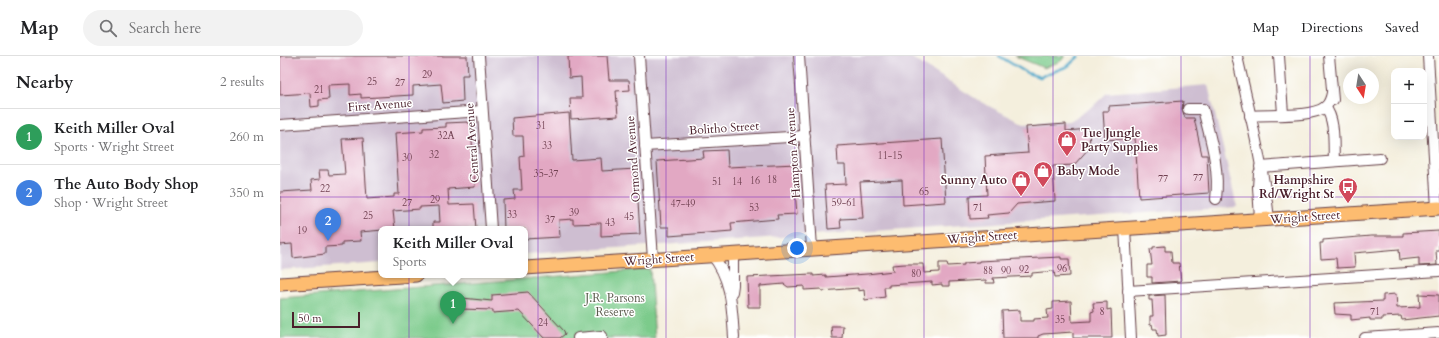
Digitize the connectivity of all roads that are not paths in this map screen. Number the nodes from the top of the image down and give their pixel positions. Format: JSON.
{"nodes":[{"id":1,"x":479,"y":56,"type":"edge"},
{"id":2,"x":640,"y":56,"type":"edge"},
{"id":3,"x":799,"y":56,"type":"edge"},
{"id":4,"x":1237,"y":56,"type":"edge"},
{"id":5,"x":1279,"y":56,"type":"edge"},
{"id":6,"x":1330,"y":56,"type":"edge"},
{"id":7,"x":1428,"y":56,"type":"edge"},
{"id":8,"x":1188,"y":109,"type":"dead end"},
{"id":9,"x":1327,"y":109,"type":"junction"},
{"id":10,"x":482,"y":111,"type":"junction"},
{"id":11,"x":1278,"y":115,"type":"junction"},
{"id":12,"x":1251,"y":119,"type":"junction"},
{"id":13,"x":280,"y":125,"type":"edge"},
{"id":14,"x":805,"y":136,"type":"junction"},
{"id":15,"x":645,"y":146,"type":"junction"},
{"id":16,"x":1380,"y":158,"type":"dead end"},
{"id":17,"x":1334,"y":161,"type":"junction"},
{"id":18,"x":1260,"y":167,"type":"junction"},
{"id":19,"x":1216,"y":199,"type":"dead end"},
{"id":20,"x":1438,"y":208,"type":"edge"},
{"id":21,"x":1264,"y":219,"type":"junction"},
{"id":22,"x":491,"y":226,"type":"edge"},
{"id":23,"x":1125,"y":228,"type":"junction"},
{"id":24,"x":812,"y":248,"type":"junction"},
{"id":25,"x":733,"y":254,"type":"junction"},
{"id":26,"x":712,"y":255,"type":"junction"},
{"id":27,"x":653,"y":259,"type":"junction"},
{"id":28,"x":528,"y":268,"type":"edge"},
{"id":29,"x":1439,"y":272,"type":"edge"},
{"id":30,"x":378,"y":278,"type":"edge"},
{"id":31,"x":280,"y":284,"type":"edge"},
{"id":32,"x":1128,"y":291,"type":"junction"},
{"id":33,"x":731,"y":296,"type":"junction"},
{"id":34,"x":1439,"y":333,"type":"edge"},
{"id":35,"x":578,"y":338,"type":"edge"},
{"id":36,"x":602,"y":338,"type":"edge"},
{"id":37,"x":734,"y":338,"type":"edge"},
{"id":38,"x":1131,"y":338,"type":"edge"},
{"id":39,"x":1365,"y":338,"type":"edge"}],
"edges":[{"from":1,"to":10,"type":"street","name":"Central Avenue"},
{"from":2,"to":15,"type":"street","name":"Ormond Avenue"},
{"from":3,"to":14,"type":"street","name":"Hampton Avenue"},
{"from":4,"to":12,"type":"street"},
{"from":5,"to":11,"type":"street"},
{"from":6,"to":9,"type":"street"},
{"from":7,"to":20,"type":"street"},
{"from":8,"to":19,"type":"street"},
{"from":9,"to":11,"type":"street"},
{"from":9,"to":17,"type":"street"},
{"from":10,"to":13,"type":"street","name":"First Avenue"},
{"from":10,"to":22,"type":"street","name":"Central Avenue"},
{"from":11,"to":12,"type":"street"},
{"from":12,"to":18,"type":"street"},
{"from":14,"to":15,"type":"street","name":"Bolitho Street"},
{"from":14,"to":24,"type":"street","name":"Hampton Avenue"},
{"from":15,"to":27,"type":"street","name":"Ormond Avenue"},
{"from":16,"to":17,"type":"street"},
{"from":17,"to":18,"type":"street"},
{"from":18,"to":21,"type":"street"},
{"from":20,"to":21,"type":"main road","name":"Wright Street"},
{"from":21,"to":23,"type":"main road","name":"Wright Street"},
{"from":23,"to":24,"type":"main road","name":"Wright Street"},
{"from":23,"to":32,"type":"street"},
{"from":24,"to":25,"type":"main road","name":"Wright Street"},
{"from":25,"to":26,"type":"main road","name":"Wright Street"},
{"from":25,"to":33,"type":"street"},
{"from":26,"to":27,"type":"main road","name":"Wright Street"},
{"from":26,"to":33,"type":"street"},
{"from":27,"to":28,"type":"main road","name":"Wright Street"},
{"from":29,"to":32,"type":"street"},
{"from":30,"to":31,"type":"main road"},
{"from":32,"to":38,"type":"street"},
{"from":33,"to":37,"type":"street"},
{"from":34,"to":39,"type":"street"},
{"from":35,"to":36,"type":"street"}]}
